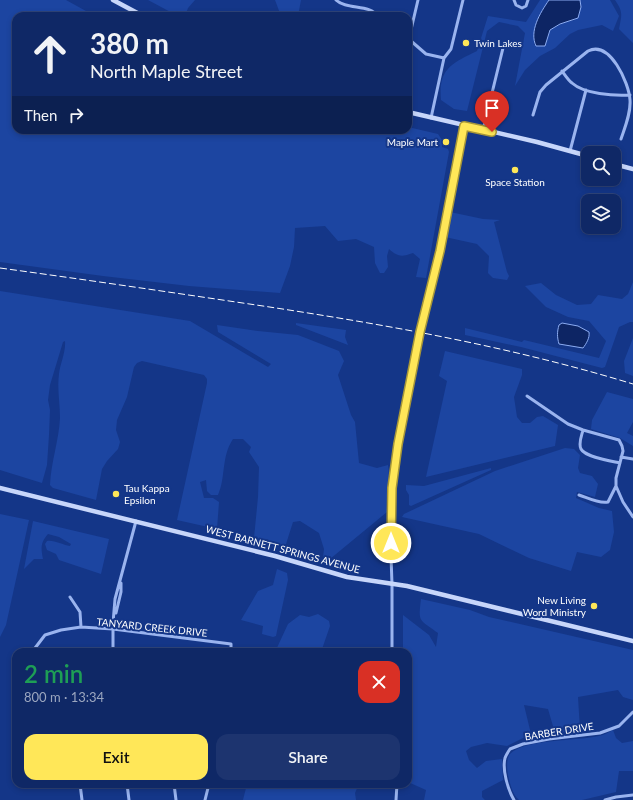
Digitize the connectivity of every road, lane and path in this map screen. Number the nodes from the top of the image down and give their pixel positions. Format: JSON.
{"nodes":[{"id":1,"x":113,"y":0,"type":"edge"},
{"id":2,"x":336,"y":0,"type":"edge"},
{"id":3,"x":418,"y":0,"type":"edge"},
{"id":4,"x":463,"y":0,"type":"edge"},
{"id":5,"x":514,"y":0,"type":"edge"},
{"id":6,"x":528,"y":0,"type":"edge"},
{"id":7,"x":136,"y":12,"type":"edge"},
{"id":8,"x":374,"y":12,"type":"edge"},
{"id":9,"x":412,"y":26,"type":"edge"},
{"id":10,"x":412,"y":42,"type":"edge"},
{"id":11,"x":503,"y":48,"type":"dead end"},
{"id":12,"x":444,"y":58,"type":"junction"},
{"id":13,"x":562,"y":71,"type":"junction"},
{"id":14,"x":586,"y":90,"type":"junction"},
{"id":15,"x":630,"y":95,"type":"junction"},
{"id":16,"x":632,"y":107,"type":"edge"},
{"id":17,"x":412,"y":113,"type":"edge"},
{"id":18,"x":533,"y":115,"type":"dead end"},
{"id":19,"x":431,"y":118,"type":"junction"},
{"id":20,"x":464,"y":126,"type":"junction"},
{"id":21,"x":483,"y":130,"type":"junction"},
{"id":22,"x":621,"y":139,"type":"dead end"},
{"id":23,"x":570,"y":151,"type":"junction"},
{"id":24,"x":581,"y":154,"type":"edge"},
{"id":25,"x":621,"y":166,"type":"edge"},
{"id":26,"x":633,"y":169,"type":"edge"},
{"id":27,"x":527,"y":396,"type":"dead end"},
{"id":28,"x":583,"y":430,"type":"junction"},
{"id":29,"x":621,"y":457,"type":"junction"},
{"id":30,"x":633,"y":459,"type":"edge"},
{"id":31,"x":620,"y":463,"type":"junction"},
{"id":32,"x":616,"y":486,"type":"junction"},
{"id":33,"x":0,"y":488,"type":"edge"},
{"id":34,"x":579,"y":495,"type":"dead end"},
{"id":35,"x":633,"y":517,"type":"edge"},
{"id":36,"x":136,"y":521,"type":"junction"},
{"id":37,"x":392,"y":584,"type":"junction"},
{"id":38,"x":70,"y":596,"type":"dead end"},
{"id":39,"x":80,"y":627,"type":"junction"},
{"id":40,"x":113,"y":629,"type":"junction"},
{"id":41,"x":633,"y":641,"type":"edge"},
{"id":42,"x":35,"y":648,"type":"edge"},
{"id":43,"x":113,"y":648,"type":"edge"},
{"id":44,"x":230,"y":648,"type":"edge"},
{"id":45,"x":392,"y":648,"type":"edge"},
{"id":46,"x":633,"y":712,"type":"edge"},
{"id":47,"x":80,"y":788,"type":"edge"},
{"id":48,"x":128,"y":788,"type":"edge"},
{"id":49,"x":174,"y":788,"type":"edge"},
{"id":50,"x":208,"y":788,"type":"edge"},
{"id":51,"x":398,"y":788,"type":"edge"},
{"id":52,"x":633,"y":795,"type":"edge"},
{"id":53,"x":616,"y":798,"type":"edge"},
{"id":54,"x":82,"y":800,"type":"edge"},
{"id":55,"x":129,"y":800,"type":"edge"},
{"id":56,"x":176,"y":800,"type":"edge"},
{"id":57,"x":205,"y":800,"type":"edge"},
{"id":58,"x":396,"y":800,"type":"edge"},
{"id":59,"x":514,"y":800,"type":"edge"},
{"id":60,"x":605,"y":800,"type":"edge"}],
"edges":[{"from":1,"to":7,"type":"street"},
{"from":2,"to":8,"type":"street"},
{"from":3,"to":9,"type":"street"},
{"from":4,"to":12,"type":"street"},
{"from":5,"to":6,"type":"street"},
{"from":10,"to":12,"type":"street"},
{"from":11,"to":21,"type":"street"},
{"from":12,"to":19,"type":"street"},
{"from":13,"to":14,"type":"street"},
{"from":13,"to":15,"type":"street"},
{"from":13,"to":18,"type":"street"},
{"from":14,"to":15,"type":"street"},
{"from":14,"to":23,"type":"street"},
{"from":15,"to":16,"type":"street"},
{"from":16,"to":22,"type":"street"},
{"from":17,"to":19,"type":"street"},
{"from":19,"to":20,"type":"street"},
{"from":20,"to":21,"type":"street"},
{"from":20,"to":37,"type":"street"},
{"from":21,"to":23,"type":"street"},
{"from":23,"to":24,"type":"street"},
{"from":25,"to":26,"type":"street"},
{"from":27,"to":28,"type":"street"},
{"from":28,"to":29,"type":"street"},
{"from":28,"to":31,"type":"street"},
{"from":29,"to":30,"type":"street"},
{"from":29,"to":31,"type":"street"},
{"from":31,"to":32,"type":"street"},
{"from":32,"to":34,"type":"street"},
{"from":32,"to":35,"type":"street"},
{"from":33,"to":36,"type":"street","name":"WEST BARNETT SPRINGS AVENUE"},
{"from":36,"to":37,"type":"street","name":"WEST BARNETT SPRINGS AVENUE"},
{"from":36,"to":40,"type":"street"},
{"from":37,"to":41,"type":"street","name":"WEST BARNETT SPRINGS AVENUE"},
{"from":37,"to":45,"type":"street"},
{"from":38,"to":39,"type":"street"},
{"from":39,"to":40,"type":"street","name":"TANYARD CREEK DRIVE"},
{"from":39,"to":42,"type":"street","name":"TANYARD CREEK DRIVE"},
{"from":40,"to":43,"type":"street"},
{"from":40,"to":44,"type":"street","name":"TANYARD CREEK DRIVE"},
{"from":46,"to":59,"type":"street","name":"BARBER DRIVE"},
{"from":47,"to":54,"type":"street"},
{"from":48,"to":55,"type":"street"},
{"from":49,"to":56,"type":"street"},
{"from":50,"to":57,"type":"street"},
{"from":51,"to":58,"type":"street"},
{"from":52,"to":53,"type":"street"},
{"from":53,"to":60,"type":"street"}]}
